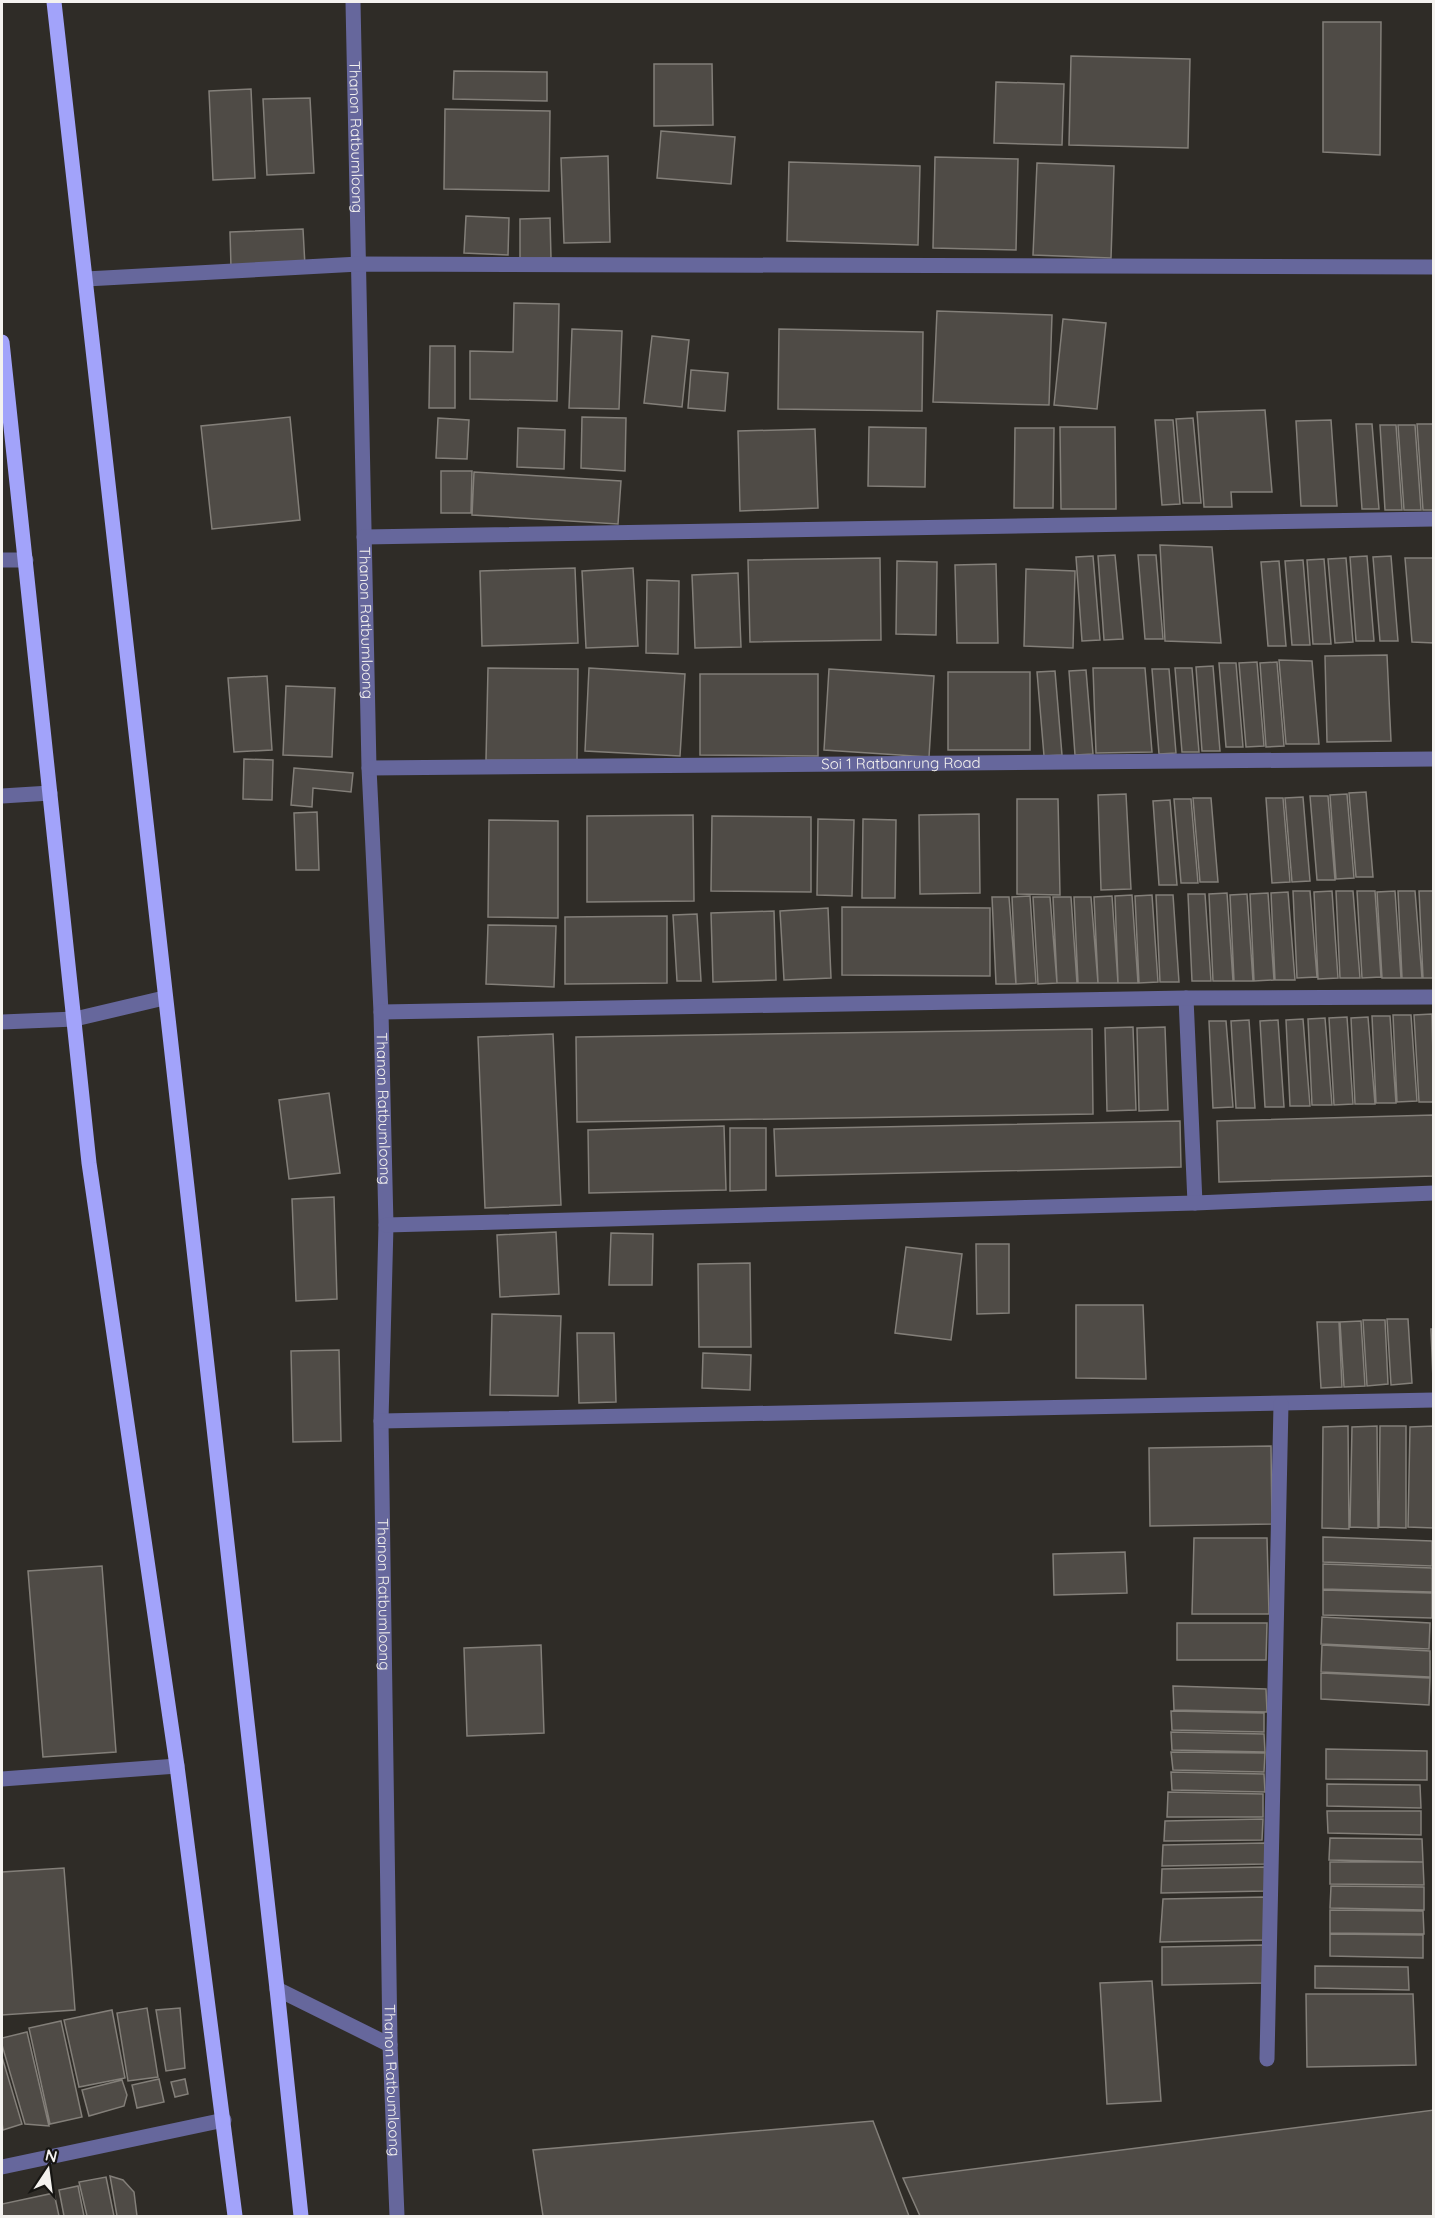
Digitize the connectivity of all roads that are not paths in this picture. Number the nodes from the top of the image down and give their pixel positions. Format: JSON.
{"nodes":[{"id":1,"x":54,"y":2,"type":"edge"},
{"id":2,"x":353,"y":2,"type":"edge"},
{"id":3,"x":359,"y":264,"type":"junction"},
{"id":4,"x":1434,"y":267,"type":"edge"},
{"id":5,"x":86,"y":279,"type":"junction"},
{"id":6,"x":2,"y":342,"type":"edge"},
{"id":7,"x":1434,"y":519,"type":"edge"},
{"id":8,"x":364,"y":537,"type":"junction"},
{"id":9,"x":2,"y":560,"type":"edge"},
{"id":10,"x":26,"y":560,"type":"junction"},
{"id":11,"x":1434,"y":759,"type":"edge"},
{"id":12,"x":369,"y":768,"type":"junction"},
{"id":13,"x":50,"y":793,"type":"junction"},
{"id":14,"x":2,"y":796,"type":"edge"},
{"id":15,"x":1434,"y":996,"type":"edge"},
{"id":16,"x":164,"y":998,"type":"junction"},
{"id":17,"x":1186,"y":999,"type":"junction"},
{"id":18,"x":381,"y":1012,"type":"junction"},
{"id":19,"x":75,"y":1018,"type":"junction"},
{"id":20,"x":2,"y":1022,"type":"edge"},
{"id":21,"x":1434,"y":1193,"type":"edge"},
{"id":22,"x":1196,"y":1203,"type":"junction"},
{"id":23,"x":386,"y":1225,"type":"junction"},
{"id":24,"x":1434,"y":1400,"type":"edge"},
{"id":25,"x":1281,"y":1404,"type":"junction"},
{"id":26,"x":381,"y":1422,"type":"junction"},
{"id":27,"x":177,"y":1766,"type":"junction"},
{"id":28,"x":2,"y":1779,"type":"edge"},
{"id":29,"x":277,"y":1989,"type":"junction"},
{"id":30,"x":390,"y":2045,"type":"junction"},
{"id":31,"x":1267,"y":2059,"type":"dead end"},
{"id":32,"x":224,"y":2120,"type":"junction"},
{"id":33,"x":2,"y":2167,"type":"edge"},
{"id":34,"x":235,"y":2217,"type":"edge"},
{"id":35,"x":301,"y":2217,"type":"edge"},
{"id":36,"x":397,"y":2217,"type":"edge"}],
"edges":[{"from":1,"to":5,"type":"main road"},
{"from":2,"to":3,"type":"street","name":"Thanon Ratbumloong"},
{"from":3,"to":4,"type":"street"},
{"from":3,"to":5,"type":"street"},
{"from":3,"to":8,"type":"street","name":"Thanon Ratbumloong"},
{"from":5,"to":16,"type":"main road"},
{"from":6,"to":10,"type":"main road"},
{"from":7,"to":8,"type":"street"},
{"from":8,"to":12,"type":"street","name":"Thanon Ratbumloong"},
{"from":9,"to":10,"type":"street"},
{"from":10,"to":13,"type":"main road"},
{"from":11,"to":12,"type":"street","name":"Soi 1 Ratbanrung Road"},
{"from":12,"to":18,"type":"street","name":"Thanon Ratbumloong"},
{"from":13,"to":14,"type":"street"},
{"from":13,"to":19,"type":"main road"},
{"from":15,"to":17,"type":"street"},
{"from":16,"to":19,"type":"street"},
{"from":16,"to":29,"type":"main road"},
{"from":17,"to":18,"type":"street"},
{"from":17,"to":22,"type":"street"},
{"from":18,"to":23,"type":"street","name":"Thanon Ratbumloong"},
{"from":19,"to":20,"type":"street"},
{"from":19,"to":27,"type":"main road"},
{"from":21,"to":22,"type":"street"},
{"from":22,"to":23,"type":"street"},
{"from":23,"to":26,"type":"street","name":"Thanon Ratbumloong"},
{"from":24,"to":25,"type":"street"},
{"from":25,"to":26,"type":"street"},
{"from":25,"to":31,"type":"street"},
{"from":26,"to":30,"type":"street","name":"Thanon Ratbumloong"},
{"from":27,"to":28,"type":"street"},
{"from":27,"to":32,"type":"main road"},
{"from":29,"to":30,"type":"street"},
{"from":29,"to":35,"type":"main road"},
{"from":30,"to":36,"type":"street","name":"Thanon Ratbumloong"},
{"from":32,"to":33,"type":"street"},
{"from":32,"to":34,"type":"main road"}]}
